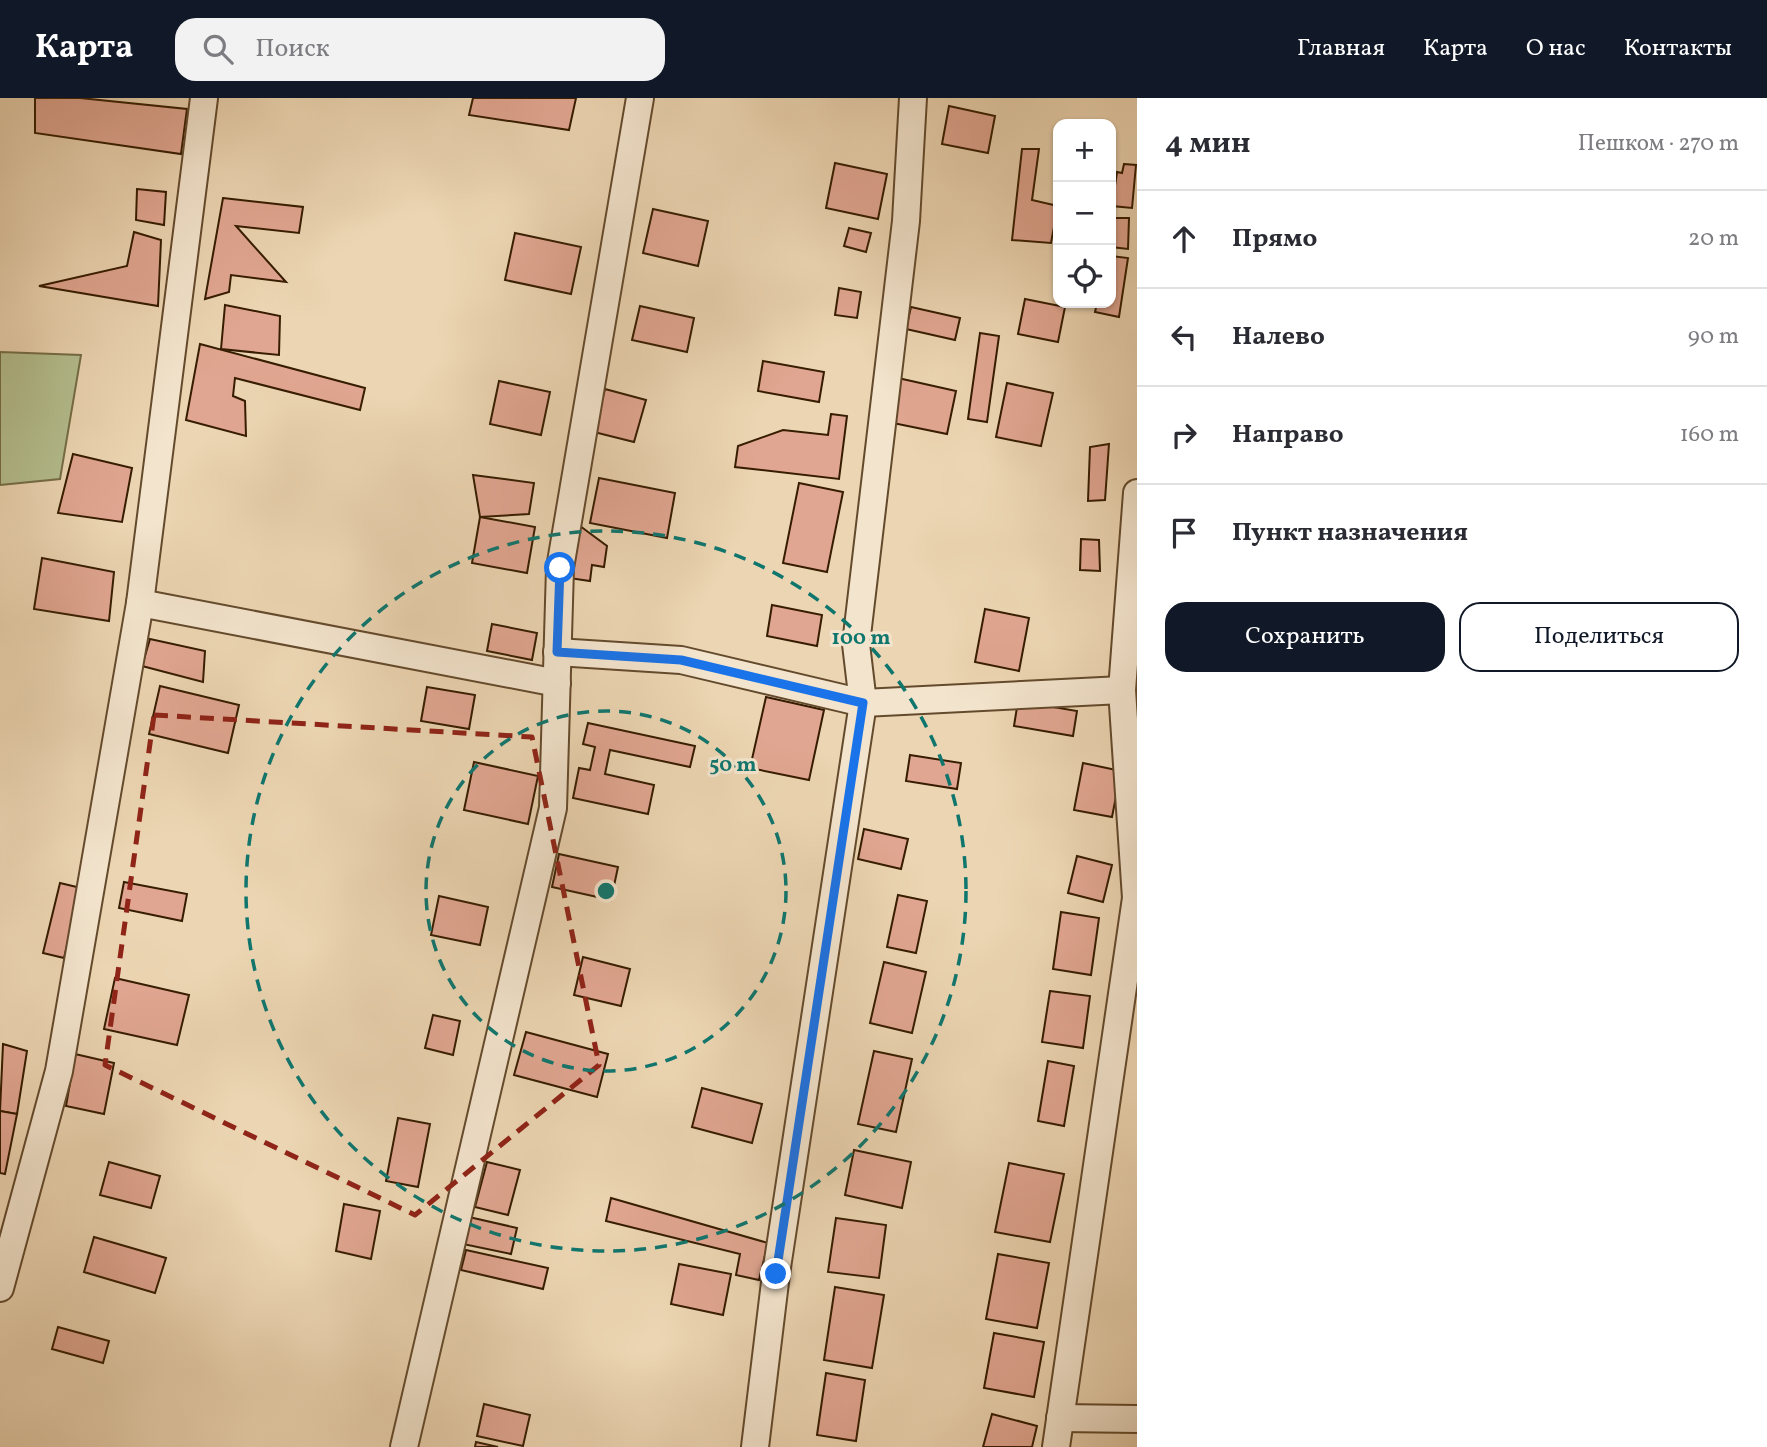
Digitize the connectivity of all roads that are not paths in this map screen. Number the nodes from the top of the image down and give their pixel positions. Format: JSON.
{"nodes":[{"id":1,"x":204,"y":98,"type":"edge"},
{"id":2,"x":640,"y":98,"type":"edge"},
{"id":3,"x":913,"y":98,"type":"edge"},
{"id":4,"x":1137,"y":493,"type":"edge"},
{"id":5,"x":140,"y":603,"type":"junction"},
{"id":6,"x":557,"y":652,"type":"junction"},
{"id":7,"x":556,"y":682,"type":"junction"},
{"id":8,"x":1122,"y":690,"type":"junction"},
{"id":9,"x":863,"y":703,"type":"junction"},
{"id":10,"x":1137,"y":898,"type":"edge"},
{"id":11,"x":0,"y":1288,"type":"edge"},
{"id":12,"x":1060,"y":1418,"type":"junction"},
{"id":13,"x":1137,"y":1419,"type":"edge"},
{"id":14,"x":404,"y":1447,"type":"edge"},
{"id":15,"x":755,"y":1447,"type":"edge"},
{"id":16,"x":1056,"y":1447,"type":"edge"}],
"edges":[{"from":1,"to":5,"type":"street"},
{"from":2,"to":6,"type":"street"},
{"from":3,"to":9,"type":"street"},
{"from":4,"to":8,"type":"street"},
{"from":5,"to":7,"type":"street"},
{"from":5,"to":11,"type":"street"},
{"from":6,"to":7,"type":"street"},
{"from":6,"to":9,"type":"street"},
{"from":7,"to":14,"type":"street"},
{"from":8,"to":9,"type":"street"},
{"from":8,"to":10,"type":"street"},
{"from":9,"to":15,"type":"street"},
{"from":10,"to":12,"type":"street"},
{"from":12,"to":13,"type":"street"},
{"from":12,"to":16,"type":"street"}]}
